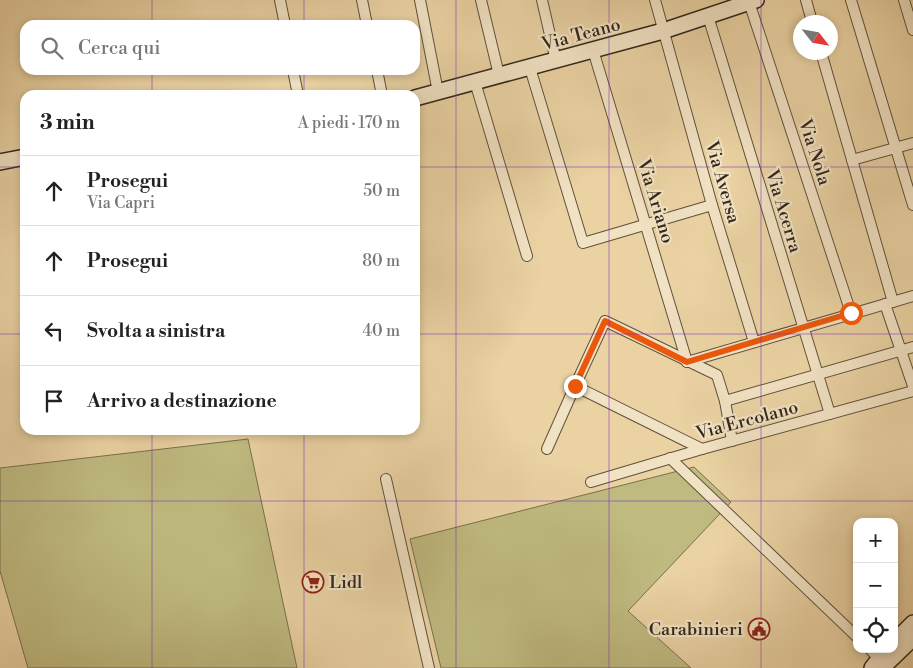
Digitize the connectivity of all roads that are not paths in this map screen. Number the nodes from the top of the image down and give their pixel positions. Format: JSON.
{"nodes":[{"id":1,"x":280,"y":0,"type":"edge"},
{"id":2,"x":362,"y":0,"type":"edge"},
{"id":3,"x":420,"y":0,"type":"edge"},
{"id":4,"x":481,"y":0,"type":"edge"},
{"id":5,"x":542,"y":0,"type":"edge"},
{"id":6,"x":655,"y":0,"type":"edge"},
{"id":7,"x":806,"y":0,"type":"edge"},
{"id":8,"x":851,"y":0,"type":"edge"},
{"id":9,"x":904,"y":0,"type":"edge"},
{"id":10,"x":752,"y":1,"type":"edge"},
{"id":11,"x":810,"y":15,"type":"edge"},
{"id":12,"x":708,"y":16,"type":"junction"},
{"id":13,"x":283,"y":20,"type":"edge"},
{"id":14,"x":366,"y":20,"type":"edge"},
{"id":15,"x":913,"y":30,"type":"edge"},
{"id":16,"x":663,"y":31,"type":"junction"},
{"id":17,"x":593,"y":50,"type":"junction"},
{"id":18,"x":823,"y":60,"type":"edge"},
{"id":19,"x":556,"y":61,"type":"junction"},
{"id":20,"x":530,"y":68,"type":"junction"},
{"id":21,"x":294,"y":75,"type":"edge"},
{"id":22,"x":378,"y":75,"type":"edge"},
{"id":23,"x":499,"y":75,"type":"junction"},
{"id":24,"x":475,"y":82,"type":"junction"},
{"id":25,"x":297,"y":90,"type":"edge"},
{"id":26,"x":381,"y":90,"type":"edge"},
{"id":27,"x":438,"y":92,"type":"junction"},
{"id":28,"x":420,"y":97,"type":"edge"},
{"id":29,"x":913,"y":143,"type":"edge"},
{"id":30,"x":895,"y":148,"type":"junction"},
{"id":31,"x":20,"y":158,"type":"edge"},
{"id":32,"x":852,"y":160,"type":"junction"},
{"id":33,"x":0,"y":162,"type":"edge"},
{"id":34,"x":712,"y":205,"type":"junction"},
{"id":35,"x":913,"y":205,"type":"edge"},
{"id":36,"x":646,"y":225,"type":"junction"},
{"id":37,"x":527,"y":256,"type":"dead end"},
{"id":38,"x":913,"y":296,"type":"edge"},
{"id":39,"x":889,"y":303,"type":"junction"},
{"id":40,"x":851,"y":313,"type":"junction"},
{"id":41,"x":803,"y":328,"type":"junction"},
{"id":42,"x":754,"y":342,"type":"junction"},
{"id":43,"x":913,"y":347,"type":"edge"},
{"id":44,"x":900,"y":351,"type":"junction"},
{"id":45,"x":687,"y":362,"type":"junction"},
{"id":46,"x":817,"y":375,"type":"junction"},
{"id":47,"x":575,"y":386,"type":"junction"},
{"id":48,"x":913,"y":386,"type":"edge"},
{"id":49,"x":913,"y":391,"type":"edge"},
{"id":50,"x":725,"y":401,"type":"junction"},
{"id":51,"x":830,"y":414,"type":"junction"},
{"id":52,"x":732,"y":440,"type":"junction"},
{"id":53,"x":547,"y":449,"type":"dead end"},
{"id":54,"x":702,"y":449,"type":"junction"},
{"id":55,"x":670,"y":458,"type":"junction"},
{"id":56,"x":386,"y":479,"type":"dead end"},
{"id":57,"x":591,"y":482,"type":"dead end"},
{"id":58,"x":913,"y":623,"type":"edge"},
{"id":59,"x":853,"y":633,"type":"edge"},
{"id":60,"x":898,"y":638,"type":"edge"},
{"id":61,"x":913,"y":638,"type":"edge"},
{"id":62,"x":878,"y":658,"type":"edge"},
{"id":63,"x":428,"y":668,"type":"edge"}],
"edges":[{"from":1,"to":13,"type":"street"},
{"from":2,"to":14,"type":"street"},
{"from":3,"to":27,"type":"street"},
{"from":4,"to":23,"type":"street"},
{"from":5,"to":19,"type":"street"},
{"from":6,"to":16,"type":"street","name":"Via Aversa"},
{"from":7,"to":11,"type":"street"},
{"from":8,"to":30,"type":"street"},
{"from":9,"to":15,"type":"street"},
{"from":10,"to":12,"type":"street","name":"Via Teano"},
{"from":10,"to":40,"type":"street","name":"Via Nola"},
{"from":12,"to":16,"type":"street","name":"Via Teano"},
{"from":12,"to":41,"type":"street","name":"Via Acerra"},
{"from":16,"to":17,"type":"street","name":"Via Teano"},
{"from":16,"to":34,"type":"street","name":"Via Aversa"},
{"from":17,"to":19,"type":"street","name":"Via Teano"},
{"from":17,"to":36,"type":"street","name":"Via Ariano"},
{"from":18,"to":32,"type":"street"},
{"from":19,"to":20,"type":"street","name":"Via Teano"},
{"from":20,"to":23,"type":"street","name":"Via Teano"},
{"from":20,"to":36,"type":"street"},
{"from":21,"to":25,"type":"street"},
{"from":22,"to":26,"type":"street"},
{"from":23,"to":24,"type":"street","name":"Via Teano"},
{"from":24,"to":27,"type":"street","name":"Via Teano"},
{"from":24,"to":37,"type":"street"},
{"from":27,"to":28,"type":"street","name":"Via Teano"},
{"from":29,"to":30,"type":"street"},
{"from":30,"to":32,"type":"street"},
{"from":30,"to":35,"type":"street"},
{"from":31,"to":33,"type":"street"},
{"from":32,"to":39,"type":"street"},
{"from":34,"to":36,"type":"street"},
{"from":34,"to":42,"type":"street","name":"Via Aversa"},
{"from":36,"to":45,"type":"street","name":"Via Ariano"},
{"from":38,"to":39,"type":"street"},
{"from":39,"to":40,"type":"street"},
{"from":39,"to":44,"type":"street"},
{"from":40,"to":41,"type":"street"},
{"from":41,"to":42,"type":"street"},
{"from":41,"to":46,"type":"street","name":"Via Acerra"},
{"from":42,"to":45,"type":"street"},
{"from":43,"to":44,"type":"street"},
{"from":44,"to":46,"type":"street"},
{"from":44,"to":48,"type":"street"},
{"from":45,"to":47,"type":"street"},
{"from":45,"to":50,"type":"street"},
{"from":46,"to":50,"type":"street"},
{"from":46,"to":51,"type":"street","name":"Via Acerra"},
{"from":47,"to":53,"type":"street"},
{"from":47,"to":54,"type":"street"},
{"from":49,"to":51,"type":"street","name":"Via Ercolano"},
{"from":50,"to":52,"type":"street"},
{"from":51,"to":52,"type":"street","name":"Via Ercolano"},
{"from":52,"to":54,"type":"street","name":"Via Ercolano"},
{"from":54,"to":55,"type":"street","name":"Via Ercolano"},
{"from":55,"to":57,"type":"street","name":"Via Ercolano"},
{"from":55,"to":59,"type":"street"},
{"from":56,"to":63,"type":"street"},
{"from":58,"to":60,"type":"street"},
{"from":61,"to":62,"type":"street"}]}
